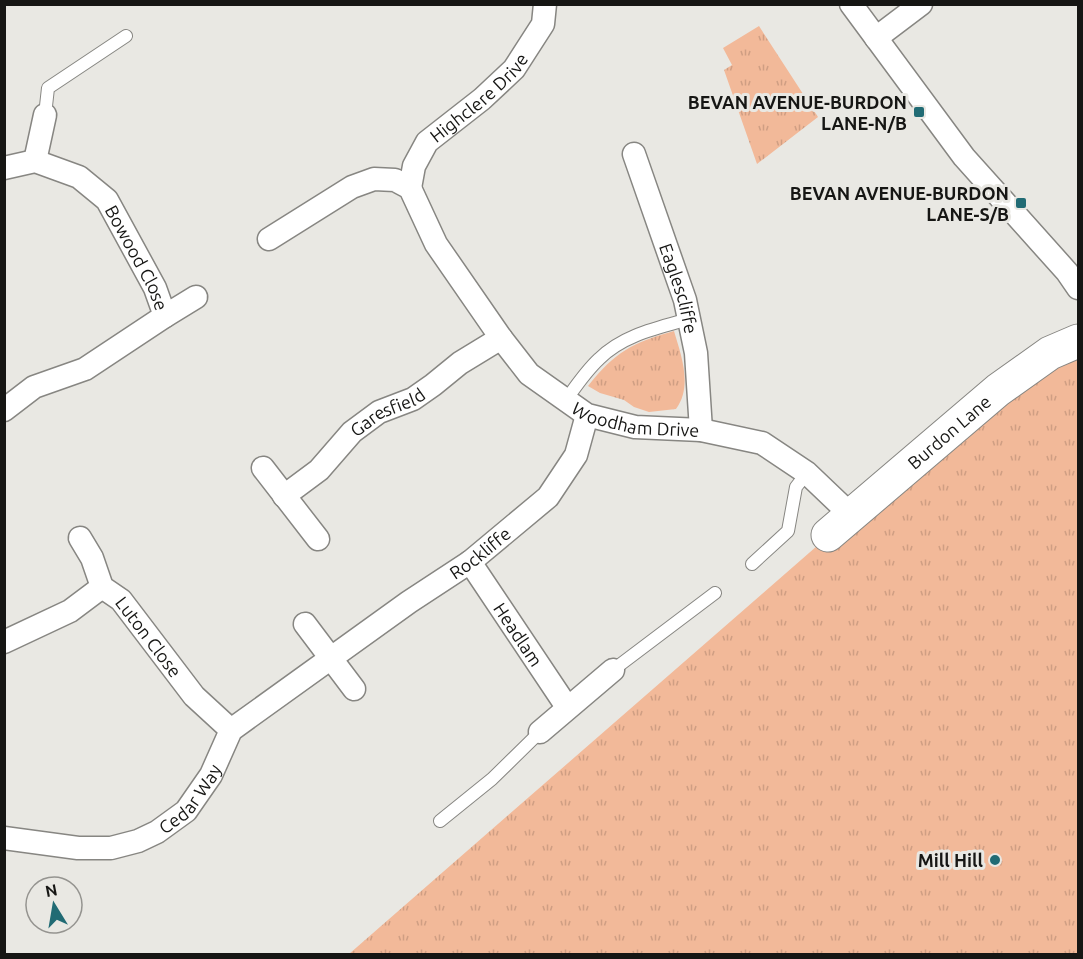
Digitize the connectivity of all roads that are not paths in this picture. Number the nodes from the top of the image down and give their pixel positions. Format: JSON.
{"nodes":[{"id":1,"x":545,"y":4,"type":"edge"},
{"id":2,"x":851,"y":4,"type":"edge"},
{"id":3,"x":921,"y":4,"type":"edge"},
{"id":4,"x":126,"y":36,"type":"dead end"},
{"id":5,"x":876,"y":38,"type":"junction"},
{"id":6,"x":45,"y":115,"type":"joint"},
{"id":7,"x":634,"y":154,"type":"dead end"},
{"id":8,"x":35,"y":161,"type":"junction"},
{"id":9,"x":4,"y":168,"type":"edge"},
{"id":10,"x":410,"y":188,"type":"junction"},
{"id":11,"x":269,"y":239,"type":"dead end"},
{"id":12,"x":1078,"y":288,"type":"edge"},
{"id":13,"x":196,"y":297,"type":"dead end"},
{"id":14,"x":165,"y":316,"type":"junction"},
{"id":15,"x":689,"y":319,"type":"junction"},
{"id":16,"x":501,"y":338,"type":"junction"},
{"id":17,"x":1078,"y":341,"type":"edge"},
{"id":18,"x":566,"y":400,"type":"junction"},
{"id":19,"x":4,"y":410,"type":"edge"},
{"id":20,"x":587,"y":415,"type":"junction"},
{"id":21,"x":701,"y":430,"type":"junction"},
{"id":22,"x":263,"y":468,"type":"dead end"},
{"id":23,"x":807,"y":472,"type":"junction"},
{"id":24,"x":284,"y":496,"type":"junction"},
{"id":25,"x":839,"y":525,"type":"joint"},
{"id":26,"x":80,"y":538,"type":"dead end"},
{"id":27,"x":318,"y":539,"type":"dead end"},
{"id":28,"x":470,"y":562,"type":"junction"},
{"id":29,"x":752,"y":564,"type":"dead end"},
{"id":30,"x":102,"y":587,"type":"junction"},
{"id":31,"x":715,"y":593,"type":"dead end"},
{"id":32,"x":304,"y":624,"type":"dead end"},
{"id":33,"x":4,"y":642,"type":"edge"},
{"id":34,"x":331,"y":657,"type":"junction"},
{"id":35,"x":613,"y":670,"type":"joint"},
{"id":36,"x":354,"y":689,"type":"dead end"},
{"id":37,"x":567,"y":707,"type":"junction"},
{"id":38,"x":231,"y":730,"type":"junction"},
{"id":39,"x":540,"y":732,"type":"joint"},
{"id":40,"x":440,"y":821,"type":"dead end"},
{"id":41,"x":4,"y":838,"type":"edge"}],
"edges":[{"from":1,"to":10,"type":"street","name":"Highclere Drive"},
{"from":2,"to":5,"type":"street"},
{"from":3,"to":5,"type":"street"},
{"from":4,"to":6,"type":"lane"},
{"from":5,"to":12,"type":"street"},
{"from":6,"to":8,"type":"street"},
{"from":7,"to":15,"type":"street","name":"Eaglescliffe"},
{"from":8,"to":9,"type":"street"},
{"from":8,"to":14,"type":"street","name":"Bowood Close"},
{"from":10,"to":11,"type":"street"},
{"from":10,"to":16,"type":"street","name":"Woodham Drive"},
{"from":13,"to":14,"type":"street"},
{"from":14,"to":19,"type":"street","name":"Bowood Close"},
{"from":15,"to":18,"type":"lane"},
{"from":15,"to":21,"type":"street","name":"Eaglescliffe"},
{"from":16,"to":18,"type":"street","name":"Woodham Drive"},
{"from":16,"to":24,"type":"street","name":"Garesfield"},
{"from":17,"to":25,"type":"street","name":"Burdon Lane"},
{"from":18,"to":20,"type":"street","name":"Woodham Drive"},
{"from":20,"to":21,"type":"street","name":"Woodham Drive"},
{"from":20,"to":28,"type":"street","name":"Rockliffe"},
{"from":21,"to":23,"type":"street","name":"Woodham Drive"},
{"from":22,"to":24,"type":"street"},
{"from":23,"to":25,"type":"street","name":"Woodham Drive"},
{"from":23,"to":29,"type":"lane"},
{"from":24,"to":27,"type":"street"},
{"from":26,"to":30,"type":"street","name":"Luton Close"},
{"from":28,"to":34,"type":"street","name":"Rockliffe"},
{"from":28,"to":37,"type":"street","name":"Headlam"},
{"from":30,"to":33,"type":"street"},
{"from":30,"to":38,"type":"street","name":"Luton Close"},
{"from":31,"to":35,"type":"lane"},
{"from":32,"to":34,"type":"street"},
{"from":34,"to":36,"type":"street"},
{"from":34,"to":38,"type":"street","name":"Cedar Way"},
{"from":35,"to":37,"type":"street"},
{"from":37,"to":39,"type":"street"},
{"from":38,"to":41,"type":"street","name":"Cedar Way"},
{"from":39,"to":40,"type":"lane"}]}
